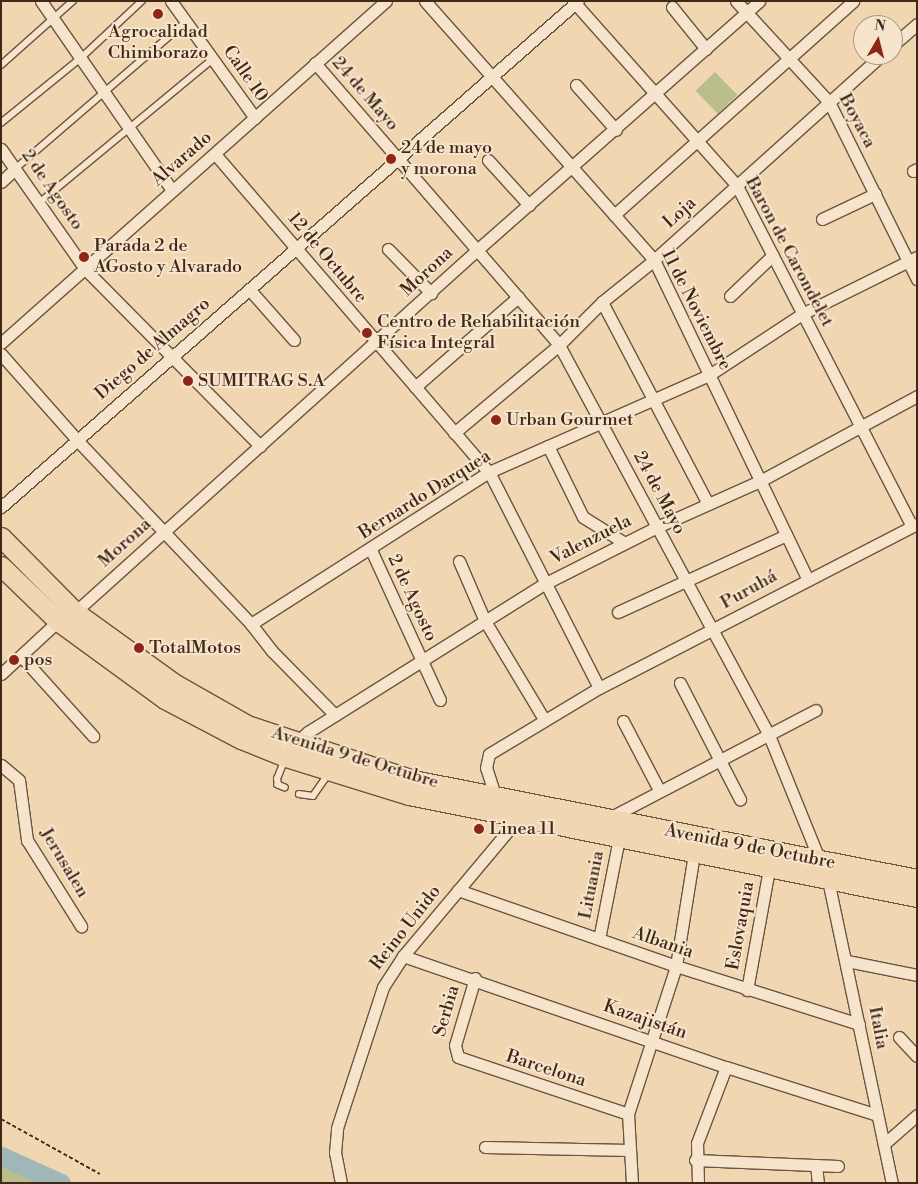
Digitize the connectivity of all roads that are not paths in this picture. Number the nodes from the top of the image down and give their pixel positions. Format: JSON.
{"nodes":[{"id":1,"x":41,"y":1,"type":"edge"},
{"id":2,"x":73,"y":1,"type":"edge"},
{"id":3,"x":142,"y":1,"type":"edge"},
{"id":4,"x":171,"y":1,"type":"edge"},
{"id":5,"x":386,"y":1,"type":"edge"},
{"id":6,"x":425,"y":1,"type":"edge"},
{"id":7,"x":736,"y":1,"type":"edge"},
{"id":8,"x":759,"y":1,"type":"edge"},
{"id":9,"x":853,"y":1,"type":"edge"},
{"id":10,"x":575,"y":2,"type":"edge"},
{"id":11,"x":672,"y":7,"type":"dead end"},
{"id":12,"x":747,"y":12,"type":"junction"},
{"id":13,"x":53,"y":19,"type":"junction"},
{"id":14,"x":186,"y":22,"type":"junction"},
{"id":15,"x":917,"y":24,"type":"edge"},
{"id":16,"x":903,"y":36,"type":"edge"},
{"id":17,"x":706,"y":49,"type":"junction"},
{"id":18,"x":81,"y":58,"type":"junction"},
{"id":19,"x":214,"y":58,"type":"junction"},
{"id":20,"x":789,"y":58,"type":"junction"},
{"id":21,"x":315,"y":63,"type":"junction"},
{"id":22,"x":1,"y":64,"type":"edge"},
{"id":23,"x":871,"y":65,"type":"edge"},
{"id":24,"x":492,"y":77,"type":"junction"},
{"id":25,"x":576,"y":85,"type":"dead end"},
{"id":26,"x":104,"y":90,"type":"junction"},
{"id":27,"x":655,"y":94,"type":"junction"},
{"id":28,"x":829,"y":102,"type":"junction"},
{"id":29,"x":255,"y":118,"type":"junction"},
{"id":30,"x":1,"y":123,"type":"edge"},
{"id":31,"x":128,"y":126,"type":"junction"},
{"id":32,"x":616,"y":130,"type":"junction"},
{"id":33,"x":696,"y":141,"type":"junction"},
{"id":34,"x":1,"y":149,"type":"edge"},
{"id":35,"x":215,"y":154,"type":"junction"},
{"id":36,"x":399,"y":159,"type":"junction"},
{"id":37,"x":488,"y":160,"type":"dead end"},
{"id":38,"x":573,"y":168,"type":"junction"},
{"id":39,"x":15,"y":169,"type":"junction"},
{"id":40,"x":1,"y":182,"type":"edge"},
{"id":41,"x":737,"y":186,"type":"junction"},
{"id":42,"x":172,"y":190,"type":"junction"},
{"id":43,"x":875,"y":194,"type":"junction"},
{"id":44,"x":39,"y":203,"type":"junction"},
{"id":45,"x":529,"y":205,"type":"junction"},
{"id":46,"x":614,"y":215,"type":"junction"},
{"id":47,"x":822,"y":219,"type":"dead end"},
{"id":48,"x":296,"y":247,"type":"junction"},
{"id":49,"x":388,"y":250,"type":"dead end"},
{"id":50,"x":477,"y":250,"type":"junction"},
{"id":51,"x":773,"y":254,"type":"junction"},
{"id":52,"x":913,"y":259,"type":"edge"},
{"id":53,"x":654,"y":260,"type":"junction"},
{"id":54,"x":85,"y":269,"type":"junction"},
{"id":55,"x":917,"y":278,"type":"edge"},
{"id":56,"x":249,"y":289,"type":"junction"},
{"id":57,"x":431,"y":293,"type":"junction"},
{"id":58,"x":730,"y":296,"type":"dead end"},
{"id":59,"x":518,"y":297,"type":"junction"},
{"id":60,"x":602,"y":302,"type":"junction"},
{"id":61,"x":802,"y":314,"type":"junction"},
{"id":62,"x":294,"y":340,"type":"dead end"},
{"id":63,"x":1,"y":343,"type":"edge"},
{"id":64,"x":376,"y":344,"type":"junction"},
{"id":65,"x":559,"y":345,"type":"junction"},
{"id":66,"x":1,"y":354,"type":"edge"},
{"id":67,"x":173,"y":356,"type":"junction"},
{"id":68,"x":709,"y":375,"type":"junction"},
{"id":69,"x":415,"y":387,"type":"junction"},
{"id":70,"x":917,"y":396,"type":"edge"},
{"id":71,"x":655,"y":398,"type":"junction"},
{"id":72,"x":601,"y":423,"type":"junction"},
{"id":73,"x":861,"y":427,"type":"junction"},
{"id":74,"x":454,"y":433,"type":"junction"},
{"id":75,"x":77,"y":440,"type":"junction"},
{"id":76,"x":260,"y":446,"type":"junction"},
{"id":77,"x":548,"y":446,"type":"junction"},
{"id":78,"x":490,"y":472,"type":"junction"},
{"id":79,"x":760,"y":481,"type":"junction"},
{"id":80,"x":708,"y":504,"type":"junction"},
{"id":81,"x":1,"y":507,"type":"edge"},
{"id":82,"x":915,"y":525,"type":"edge"},
{"id":83,"x":657,"y":527,"type":"junction"},
{"id":84,"x":162,"y":532,"type":"junction"},
{"id":85,"x":786,"y":535,"type":"junction"},
{"id":86,"x":1,"y":536,"type":"edge"},
{"id":87,"x":625,"y":543,"type":"junction"},
{"id":88,"x":371,"y":550,"type":"junction"},
{"id":89,"x":459,"y":561,"type":"dead end"},
{"id":90,"x":1,"y":566,"type":"edge"},
{"id":91,"x":807,"y":578,"type":"junction"},
{"id":92,"x":686,"y":580,"type":"junction"},
{"id":93,"x":544,"y":584,"type":"junction"},
{"id":94,"x":75,"y":612,"type":"junction"},
{"id":95,"x":618,"y":612,"type":"dead end"},
{"id":96,"x":58,"y":621,"type":"junction"},
{"id":97,"x":485,"y":621,"type":"junction"},
{"id":98,"x":251,"y":624,"type":"junction"},
{"id":99,"x":712,"y":630,"type":"junction"},
{"id":100,"x":21,"y":656,"type":"junction"},
{"id":101,"x":422,"y":660,"type":"junction"},
{"id":102,"x":1,"y":674,"type":"edge"},
{"id":103,"x":680,"y":684,"type":"dead end"},
{"id":104,"x":599,"y":688,"type":"junction"},
{"id":105,"x":440,"y":700,"type":"dead end"},
{"id":106,"x":816,"y":710,"type":"dead end"},
{"id":107,"x":335,"y":715,"type":"junction"},
{"id":108,"x":544,"y":719,"type":"junction"},
{"id":109,"x":623,"y":721,"type":"dead end"},
{"id":110,"x":768,"y":733,"type":"junction"},
{"id":111,"x":93,"y":736,"type":"dead end"},
{"id":112,"x":291,"y":750,"type":"junction"},
{"id":113,"x":719,"y":759,"type":"junction"},
{"id":114,"x":1,"y":765,"type":"edge"},
{"id":115,"x":330,"y":771,"type":"junction"},
{"id":116,"x":285,"y":788,"type":"dead end"},
{"id":117,"x":659,"y":790,"type":"junction"},
{"id":118,"x":299,"y":794,"type":"dead end"},
{"id":119,"x":495,"y":795,"type":"junction"},
{"id":120,"x":740,"y":799,"type":"dead end"},
{"id":121,"x":524,"y":809,"type":"junction"},
{"id":122,"x":607,"y":819,"type":"junction"},
{"id":123,"x":619,"y":838,"type":"junction"},
{"id":124,"x":694,"y":854,"type":"junction"},
{"id":125,"x":820,"y":861,"type":"junction"},
{"id":126,"x":768,"y":869,"type":"junction"},
{"id":127,"x":917,"y":879,"type":"edge"},
{"id":128,"x":828,"y":880,"type":"junction"},
{"id":129,"x":458,"y":890,"type":"junction"},
{"id":130,"x":917,"y":897,"type":"edge"},
{"id":131,"x":81,"y":926,"type":"dead end"},
{"id":132,"x":599,"y":939,"type":"junction"},
{"id":133,"x":403,"y":956,"type":"junction"},
{"id":134,"x":847,"y":962,"type":"junction"},
{"id":135,"x":676,"y":966,"type":"junction"},
{"id":136,"x":917,"y":975,"type":"edge"},
{"id":137,"x":475,"y":978,"type":"junction"},
{"id":138,"x":748,"y":990,"type":"junction"},
{"id":139,"x":859,"y":1024,"type":"junction"},
{"id":140,"x":899,"y":1037,"type":"dead end"},
{"id":141,"x":650,"y":1041,"type":"junction"},
{"id":142,"x":456,"y":1054,"type":"joint"},
{"id":143,"x":917,"y":1056,"type":"edge"},
{"id":144,"x":726,"y":1067,"type":"junction"},
{"id":145,"x":628,"y":1114,"type":"junction"},
{"id":146,"x":877,"y":1115,"type":"junction"},
{"id":147,"x":917,"y":1115,"type":"edge"},
{"id":148,"x":884,"y":1144,"type":"junction"},
{"id":149,"x":485,"y":1147,"type":"dead end"},
{"id":150,"x":629,"y":1150,"type":"junction"},
{"id":151,"x":695,"y":1160,"type":"junction"},
{"id":152,"x":816,"y":1165,"type":"junction"},
{"id":153,"x":838,"y":1166,"type":"dead end"},
{"id":154,"x":340,"y":1183,"type":"edge"},
{"id":155,"x":632,"y":1183,"type":"edge"},
{"id":156,"x":698,"y":1183,"type":"edge"},
{"id":157,"x":818,"y":1183,"type":"edge"},
{"id":158,"x":892,"y":1183,"type":"edge"}],
"edges":[{"from":1,"to":13,"type":"street"},
{"from":2,"to":13,"type":"lane"},
{"from":3,"to":18,"type":"lane"},
{"from":4,"to":14,"type":"street","name":"Calle 10"},
{"from":5,"to":21,"type":"street","name":"Alvarado"},
{"from":6,"to":24,"type":"street","name":"11 de Noviembre"},
{"from":7,"to":12,"type":"street","name":"Boyaca"},
{"from":8,"to":12,"type":"street","name":"Morona"},
{"from":9,"to":20,"type":"street"},
{"from":10,"to":24,"type":"street","name":"Diego de Almagro"},
{"from":10,"to":27,"type":"street","name":"Baron de Carondelet"},
{"from":11,"to":17,"type":"street"},
{"from":12,"to":17,"type":"street","name":"Morona"},
{"from":12,"to":20,"type":"street","name":"Boyaca"},
{"from":13,"to":18,"type":"street"},
{"from":13,"to":22,"type":"lane"},
{"from":14,"to":19,"type":"street","name":"Calle 10"},
{"from":14,"to":26,"type":"lane"},
{"from":15,"to":16,"type":"street"},
{"from":17,"to":27,"type":"street","name":"Morona"},
{"from":18,"to":26,"type":"street"},
{"from":18,"to":30,"type":"lane"},
{"from":19,"to":29,"type":"street","name":"Calle 10"},
{"from":19,"to":31,"type":"lane"},
{"from":20,"to":28,"type":"street","name":"Boyaca"},
{"from":20,"to":33,"type":"street"},
{"from":21,"to":29,"type":"street","name":"Alvarado"},
{"from":21,"to":36,"type":"street","name":"24 de Mayo"},
{"from":23,"to":28,"type":"street","name":"Loja"},
{"from":24,"to":36,"type":"street","name":"Diego de Almagro"},
{"from":24,"to":38,"type":"street","name":"11 de Noviembre"},
{"from":25,"to":32,"type":"street"},
{"from":26,"to":31,"type":"street"},
{"from":26,"to":39,"type":"lane"},
{"from":27,"to":32,"type":"street","name":"Morona"},
{"from":27,"to":33,"type":"street","name":"Baron de Carondelet"},
{"from":28,"to":41,"type":"street","name":"Loja"},
{"from":28,"to":43,"type":"street","name":"Boyaca"},
{"from":29,"to":35,"type":"street","name":"Alvarado"},
{"from":31,"to":42,"type":"street"},
{"from":31,"to":44,"type":"lane"},
{"from":32,"to":38,"type":"street","name":"Morona"},
{"from":33,"to":41,"type":"street","name":"Baron de Carondelet"},
{"from":33,"to":46,"type":"street"},
{"from":34,"to":39,"type":"street","name":"2 de Agosto"},
{"from":35,"to":42,"type":"street","name":"Alvarado"},
{"from":35,"to":48,"type":"street","name":"12 de Octubre"},
{"from":36,"to":48,"type":"street","name":"Diego de Almagro"},
{"from":36,"to":50,"type":"street","name":"24 de Mayo"},
{"from":37,"to":45,"type":"street"},
{"from":38,"to":45,"type":"street","name":"Morona"},
{"from":38,"to":46,"type":"street","name":"11 de Noviembre"},
{"from":39,"to":40,"type":"street"},
{"from":39,"to":44,"type":"street","name":"2 de Agosto"},
{"from":41,"to":51,"type":"street","name":"Baron de Carondelet"},
{"from":41,"to":53,"type":"street","name":"Loja"},
{"from":42,"to":54,"type":"street","name":"Alvarado"},
{"from":43,"to":47,"type":"street"},
{"from":43,"to":52,"type":"street","name":"Boyaca"},
{"from":44,"to":54,"type":"street","name":"2 de Agosto"},
{"from":45,"to":50,"type":"street","name":"Morona"},
{"from":46,"to":53,"type":"street","name":"11 de Noviembre"},
{"from":48,"to":56,"type":"street","name":"Diego de Almagro"},
{"from":48,"to":64,"type":"street","name":"12 de Octubre"},
{"from":49,"to":57,"type":"street"},
{"from":50,"to":57,"type":"street","name":"Morona"},
{"from":50,"to":59,"type":"street","name":"24 de Mayo"},
{"from":51,"to":58,"type":"street"},
{"from":51,"to":61,"type":"street","name":"Baron de Carondelet"},
{"from":52,"to":55,"type":"street","name":"Boyaca"},
{"from":52,"to":61,"type":"street","name":"Bernardo Darquea"},
{"from":53,"to":60,"type":"street","name":"Loja"},
{"from":53,"to":68,"type":"street","name":"11 de Noviembre"},
{"from":54,"to":63,"type":"street","name":"Alvarado"},
{"from":54,"to":67,"type":"street","name":"2 de Agosto"},
{"from":56,"to":62,"type":"street"},
{"from":56,"to":67,"type":"street","name":"Diego de Almagro"},
{"from":57,"to":64,"type":"street","name":"Morona"},
{"from":59,"to":65,"type":"street","name":"24 de Mayo"},
{"from":59,"to":69,"type":"street"},
{"from":60,"to":65,"type":"street","name":"Loja"},
{"from":60,"to":71,"type":"street"},
{"from":61,"to":68,"type":"street","name":"Bernardo Darquea"},
{"from":61,"to":73,"type":"street","name":"Baron de Carondelet"},
{"from":64,"to":69,"type":"street","name":"12 de Octubre"},
{"from":64,"to":76,"type":"street","name":"Morona"},
{"from":65,"to":72,"type":"street","name":"24 de Mayo"},
{"from":65,"to":74,"type":"street","name":"Loja"},
{"from":66,"to":75,"type":"street"},
{"from":67,"to":75,"type":"street","name":"Diego de Almagro"},
{"from":67,"to":76,"type":"street","name":"2 de Agosto"},
{"from":68,"to":71,"type":"street","name":"Bernardo Darquea"},
{"from":68,"to":79,"type":"street","name":"11 de Noviembre"},
{"from":69,"to":74,"type":"street","name":"12 de Octubre"},
{"from":70,"to":73,"type":"street","name":"Valenzuela"},
{"from":71,"to":72,"type":"street","name":"Bernardo Darquea"},
{"from":71,"to":80,"type":"street"},
{"from":72,"to":77,"type":"street","name":"Bernardo Darquea"},
{"from":72,"to":83,"type":"street","name":"24 de Mayo"},
{"from":73,"to":79,"type":"street","name":"Valenzuela"},
{"from":73,"to":82,"type":"street","name":"Baron de Carondelet"},
{"from":74,"to":78,"type":"street","name":"12 de Octubre"},
{"from":75,"to":81,"type":"street","name":"Diego de Almagro"},
{"from":75,"to":84,"type":"street"},
{"from":76,"to":84,"type":"street","name":"Morona"},
{"from":77,"to":78,"type":"street","name":"Bernardo Darquea"},
{"from":77,"to":87,"type":"street"},
{"from":78,"to":88,"type":"street","name":"Bernardo Darquea"},
{"from":78,"to":93,"type":"street","name":"12 de Octubre"},
{"from":79,"to":80,"type":"street","name":"Valenzuela"},
{"from":79,"to":85,"type":"street","name":"11 de Noviembre"},
{"from":80,"to":83,"type":"street","name":"Valenzuela"},
{"from":82,"to":91,"type":"street","name":"Puruhá"},
{"from":83,"to":87,"type":"street","name":"Valenzuela"},
{"from":83,"to":92,"type":"street","name":"24 de Mayo"},
{"from":84,"to":94,"type":"street","name":"Morona"},
{"from":84,"to":98,"type":"street"},
{"from":85,"to":91,"type":"street","name":"11 de Noviembre"},
{"from":85,"to":92,"type":"street"},
{"from":86,"to":94,"type":"main road","name":"Avenida 9 de Octubre"},
{"from":87,"to":93,"type":"street","name":"Valenzuela"},
{"from":88,"to":98,"type":"street","name":"Bernardo Darquea"},
{"from":88,"to":101,"type":"street","name":"2 de Agosto"},
{"from":89,"to":97,"type":"street"},
{"from":90,"to":96,"type":"main road","name":"Avenida 9 de Octubre"},
{"from":91,"to":99,"type":"street","name":"Puruhá"},
{"from":92,"to":95,"type":"street"},
{"from":92,"to":99,"type":"street","name":"24 de Mayo"},
{"from":93,"to":97,"type":"street","name":"Valenzuela"},
{"from":93,"to":104,"type":"street","name":"12 de Octubre"},
{"from":94,"to":112,"type":"main road","name":"Avenida 9 de Octubre"},
{"from":96,"to":100,"type":"street"},
{"from":96,"to":112,"type":"main road","name":"Avenida 9 de Octubre"},
{"from":97,"to":101,"type":"street","name":"Valenzuela"},
{"from":97,"to":108,"type":"street"},
{"from":98,"to":107,"type":"street"},
{"from":99,"to":104,"type":"street","name":"Puruhá"},
{"from":99,"to":110,"type":"street","name":"24 de Mayo"},
{"from":100,"to":102,"type":"street"},
{"from":100,"to":111,"type":"street"},
{"from":101,"to":105,"type":"street","name":"2 de Agosto"},
{"from":101,"to":107,"type":"street","name":"Valenzuela"},
{"from":103,"to":113,"type":"street"},
{"from":104,"to":108,"type":"street","name":"Puruhá"},
{"from":106,"to":110,"type":"street"},
{"from":107,"to":112,"type":"street","name":"Valenzuela"},
{"from":108,"to":119,"type":"street","name":"Puruhá"},
{"from":109,"to":117,"type":"street"},
{"from":110,"to":113,"type":"street"},
{"from":110,"to":125,"type":"street","name":"24 de Mayo"},
{"from":112,"to":115,"type":"main road","name":"Avenida 9 de Octubre"},
{"from":112,"to":116,"type":"lane"},
{"from":112,"to":119,"type":"main road","name":"Avenida 9 de Octubre"},
{"from":113,"to":117,"type":"street"},
{"from":113,"to":120,"type":"street"},
{"from":114,"to":131,"type":"street","name":"Jerusalen"},
{"from":115,"to":118,"type":"lane"},
{"from":115,"to":121,"type":"main road","name":"Avenida 9 de Octubre"},
{"from":117,"to":122,"type":"street"},
{"from":119,"to":121,"type":"main road","name":"Avenida 9 de Octubre"},
{"from":121,"to":122,"type":"main road","name":"Avenida 9 de Octubre"},
{"from":121,"to":123,"type":"main road","name":"Avenida 9 de Octubre"},
{"from":121,"to":129,"type":"street","name":"Reino Unido"},
{"from":122,"to":125,"type":"main road","name":"Avenida 9 de Octubre"},
{"from":123,"to":124,"type":"main road","name":"Avenida 9 de Octubre"},
{"from":123,"to":132,"type":"street","name":"Lituania"},
{"from":124,"to":126,"type":"main road","name":"Avenida 9 de Octubre"},
{"from":124,"to":135,"type":"street"},
{"from":125,"to":127,"type":"main road","name":"Avenida 9 de Octubre"},
{"from":126,"to":128,"type":"main road","name":"Avenida 9 de Octubre"},
{"from":126,"to":138,"type":"street","name":"Eslovaquia"},
{"from":128,"to":130,"type":"main road","name":"Avenida 9 de Octubre"},
{"from":128,"to":134,"type":"street","name":"Italia"},
{"from":129,"to":132,"type":"street","name":"Albania"},
{"from":129,"to":133,"type":"street","name":"Reino Unido"},
{"from":132,"to":135,"type":"street","name":"Albania"},
{"from":133,"to":137,"type":"street","name":"Kazajistán"},
{"from":133,"to":154,"type":"street","name":"Reino Unido"},
{"from":134,"to":136,"type":"street"},
{"from":134,"to":139,"type":"street","name":"Italia"},
{"from":135,"to":138,"type":"street","name":"Albania"},
{"from":135,"to":141,"type":"street"},
{"from":137,"to":141,"type":"street","name":"Kazajistán"},
{"from":137,"to":142,"type":"street","name":"Serbia"},
{"from":138,"to":139,"type":"street","name":"Albania"},
{"from":139,"to":146,"type":"street","name":"Italia"},
{"from":140,"to":143,"type":"street"},
{"from":141,"to":144,"type":"street","name":"Kazajistán"},
{"from":141,"to":145,"type":"street"},
{"from":142,"to":145,"type":"street","name":"Barcelona"},
{"from":144,"to":146,"type":"street","name":"Kazajistán"},
{"from":144,"to":151,"type":"street"},
{"from":145,"to":150,"type":"street"},
{"from":146,"to":148,"type":"street","name":"Italia"},
{"from":147,"to":148,"type":"street"},
{"from":148,"to":158,"type":"street","name":"Italia"},
{"from":149,"to":150,"type":"street"},
{"from":150,"to":155,"type":"street"},
{"from":151,"to":152,"type":"street"},
{"from":151,"to":156,"type":"street"},
{"from":152,"to":153,"type":"street"},
{"from":152,"to":157,"type":"street"}]}
